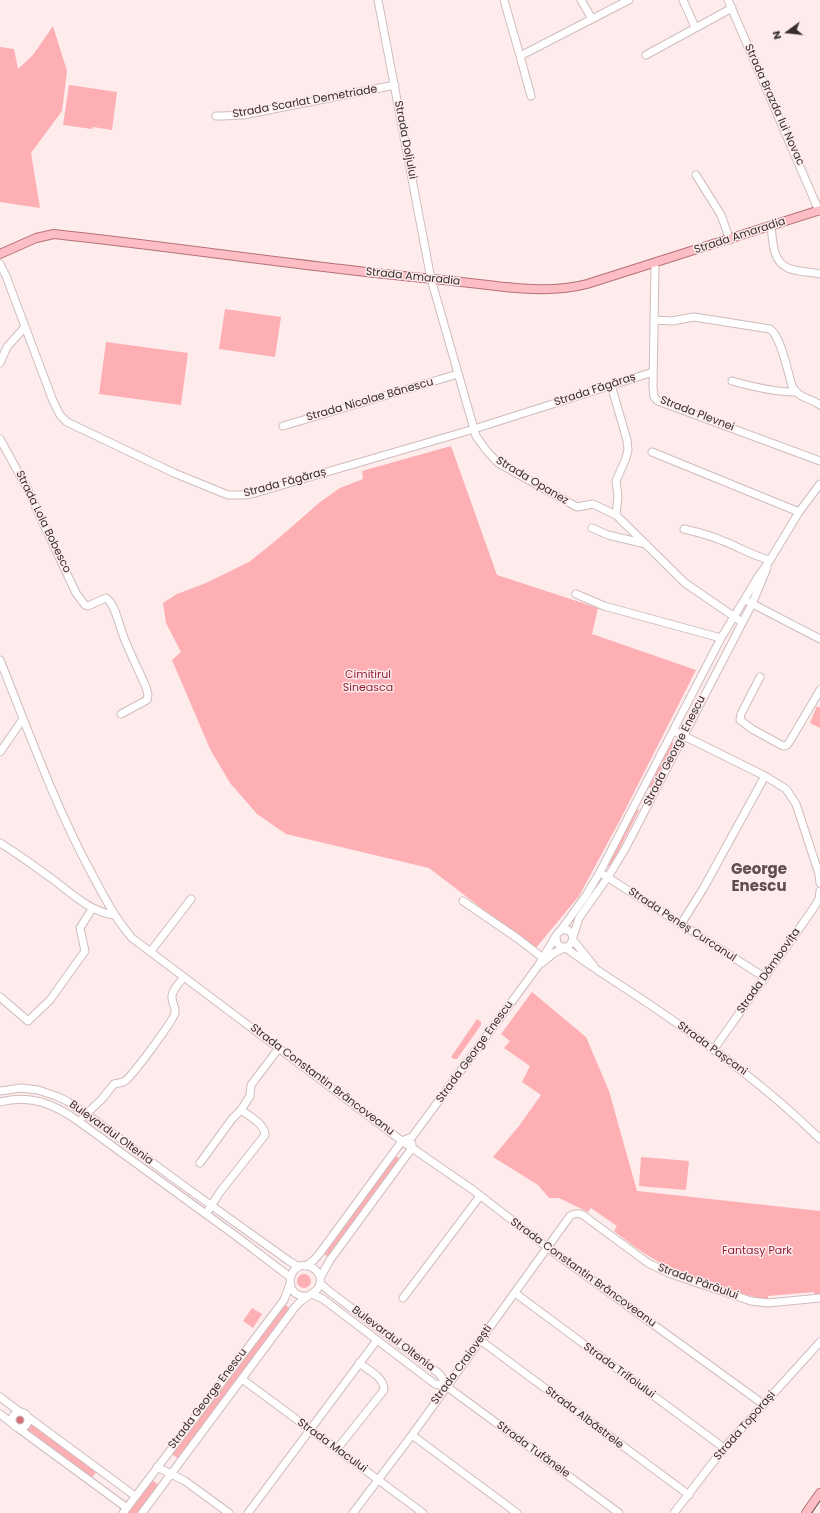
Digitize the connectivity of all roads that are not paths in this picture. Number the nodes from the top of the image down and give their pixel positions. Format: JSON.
{"nodes":[{"id":1,"x":378,"y":0,"type":"edge"},
{"id":2,"x":504,"y":0,"type":"edge"},
{"id":3,"x":581,"y":0,"type":"edge"},
{"id":4,"x":629,"y":0,"type":"edge"},
{"id":5,"x":683,"y":0,"type":"edge"},
{"id":6,"x":728,"y":0,"type":"edge"},
{"id":7,"x":732,"y":8,"type":"junction"},
{"id":8,"x":592,"y":19,"type":"junction"},
{"id":9,"x":695,"y":27,"type":"junction"},
{"id":10,"x":646,"y":55,"type":"dead end"},
{"id":11,"x":520,"y":56,"type":"junction"},
{"id":12,"x":395,"y":85,"type":"junction"},
{"id":13,"x":531,"y":96,"type":"dead end"},
{"id":14,"x":216,"y":116,"type":"dead end"},
{"id":15,"x":696,"y":175,"type":"dead end"},
{"id":16,"x":820,"y":210,"type":"edge"},
{"id":17,"x":772,"y":226,"type":"junction"},
{"id":18,"x":730,"y":240,"type":"junction"},
{"id":19,"x":0,"y":254,"type":"edge"},
{"id":20,"x":655,"y":263,"type":"junction"},
{"id":21,"x":0,"y":264,"type":"edge"},
{"id":22,"x":820,"y":274,"type":"edge"},
{"id":23,"x":431,"y":279,"type":"junction"},
{"id":24,"x":655,"y":320,"type":"junction"},
{"id":25,"x":25,"y":328,"type":"junction"},
{"id":26,"x":0,"y":363,"type":"edge"},
{"id":27,"x":653,"y":372,"type":"junction"},
{"id":28,"x":458,"y":374,"type":"junction"},
{"id":29,"x":732,"y":381,"type":"dead end"},
{"id":30,"x":611,"y":385,"type":"junction"},
{"id":31,"x":795,"y":392,"type":"junction"},
{"id":32,"x":820,"y":405,"type":"edge"},
{"id":33,"x":283,"y":426,"type":"dead end"},
{"id":34,"x":474,"y":429,"type":"junction"},
{"id":35,"x":0,"y":440,"type":"edge"},
{"id":36,"x":652,"y":452,"type":"dead end"},
{"id":37,"x":820,"y":461,"type":"edge"},
{"id":38,"x":820,"y":484,"type":"edge"},
{"id":39,"x":799,"y":512,"type":"junction"},
{"id":40,"x":616,"y":515,"type":"junction"},
{"id":41,"x":592,"y":528,"type":"dead end"},
{"id":42,"x":684,"y":529,"type":"dead end"},
{"id":43,"x":646,"y":544,"type":"junction"},
{"id":44,"x":770,"y":560,"type":"junction"},
{"id":45,"x":576,"y":594,"type":"dead end"},
{"id":46,"x":743,"y":600,"type":"junction"},
{"id":47,"x":752,"y":604,"type":"junction"},
{"id":48,"x":733,"y":617,"type":"junction"},
{"id":49,"x":742,"y":622,"type":"junction"},
{"id":50,"x":721,"y":638,"type":"junction"},
{"id":51,"x":820,"y":639,"type":"edge"},
{"id":52,"x":0,"y":660,"type":"edge"},
{"id":53,"x":760,"y":677,"type":"dead end"},
{"id":54,"x":820,"y":690,"type":"edge"},
{"id":55,"x":121,"y":714,"type":"dead end"},
{"id":56,"x":23,"y":720,"type":"junction"},
{"id":57,"x":674,"y":731,"type":"junction"},
{"id":58,"x":683,"y":736,"type":"junction"},
{"id":59,"x":0,"y":752,"type":"edge"},
{"id":60,"x":765,"y":776,"type":"junction"},
{"id":61,"x":0,"y":843,"type":"edge"},
{"id":62,"x":600,"y":872,"type":"junction"},
{"id":63,"x":608,"y":878,"type":"junction"},
{"id":64,"x":820,"y":883,"type":"edge"},
{"id":65,"x":820,"y":891,"type":"edge"},
{"id":66,"x":191,"y":899,"type":"dead end"},
{"id":67,"x":463,"y":901,"type":"dead end"},
{"id":68,"x":92,"y":908,"type":"junction"},
{"id":69,"x":114,"y":915,"type":"junction"},
{"id":70,"x":681,"y":924,"type":"junction"},
{"id":71,"x":561,"y":930,"type":"junction"},
{"id":72,"x":556,"y":937,"type":"junction"},
{"id":73,"x":573,"y":939,"type":"junction"},
{"id":74,"x":565,"y":948,"type":"junction"},
{"id":75,"x":151,"y":951,"type":"junction"},
{"id":76,"x":543,"y":958,"type":"junction"},
{"id":77,"x":538,"y":966,"type":"junction"},
{"id":78,"x":596,"y":968,"type":"junction"},
{"id":79,"x":184,"y":977,"type":"junction"},
{"id":80,"x":764,"y":977,"type":"junction"},
{"id":81,"x":0,"y":997,"type":"edge"},
{"id":82,"x":278,"y":1048,"type":"junction"},
{"id":83,"x":714,"y":1050,"type":"junction"},
{"id":84,"x":0,"y":1091,"type":"edge"},
{"id":85,"x":0,"y":1102,"type":"edge"},
{"id":86,"x":241,"y":1110,"type":"junction"},
{"id":87,"x":87,"y":1114,"type":"junction"},
{"id":88,"x":78,"y":1121,"type":"junction"},
{"id":89,"x":412,"y":1137,"type":"junction"},
{"id":90,"x":820,"y":1139,"type":"edge"},
{"id":91,"x":402,"y":1141,"type":"junction"},
{"id":92,"x":412,"y":1148,"type":"junction"},
{"id":93,"x":200,"y":1162,"type":"dead end"},
{"id":94,"x":480,"y":1196,"type":"junction"},
{"id":95,"x":211,"y":1205,"type":"junction"},
{"id":96,"x":206,"y":1214,"type":"junction"},
{"id":97,"x":570,"y":1216,"type":"joint"},
{"id":98,"x":548,"y":1248,"type":"junction"},
{"id":99,"x":302,"y":1266,"type":"junction"},
{"id":100,"x":290,"y":1280,"type":"junction"},
{"id":101,"x":320,"y":1281,"type":"junction"},
{"id":102,"x":515,"y":1293,"type":"junction"},
{"id":103,"x":310,"y":1295,"type":"junction"},
{"id":104,"x":403,"y":1298,"type":"dead end"},
{"id":105,"x":820,"y":1298,"type":"edge"},
{"id":106,"x":377,"y":1340,"type":"junction"},
{"id":107,"x":480,"y":1340,"type":"junction"},
{"id":108,"x":820,"y":1342,"type":"edge"},
{"id":109,"x":359,"y":1363,"type":"junction"},
{"id":110,"x":242,"y":1379,"type":"junction"},
{"id":111,"x":446,"y":1386,"type":"junction"},
{"id":112,"x":0,"y":1397,"type":"edge"},
{"id":113,"x":763,"y":1404,"type":"junction"},
{"id":114,"x":20,"y":1412,"type":"junction"},
{"id":115,"x":0,"y":1414,"type":"edge"},
{"id":116,"x":28,"y":1417,"type":"junction"},
{"id":117,"x":16,"y":1426,"type":"junction"},
{"id":118,"x":310,"y":1429,"type":"junction"},
{"id":119,"x":412,"y":1435,"type":"junction"},
{"id":120,"x":724,"y":1448,"type":"junction"},
{"id":121,"x":337,"y":1449,"type":"junction"},
{"id":122,"x":157,"y":1467,"type":"junction"},
{"id":123,"x":171,"y":1473,"type":"junction"},
{"id":124,"x":378,"y":1480,"type":"junction"},
{"id":125,"x":820,"y":1493,"type":"edge"},
{"id":126,"x":689,"y":1495,"type":"junction"},
{"id":127,"x":135,"y":1496,"type":"junction"},
{"id":128,"x":125,"y":1511,"type":"edge"},
{"id":129,"x":142,"y":1513,"type":"edge"},
{"id":130,"x":229,"y":1513,"type":"edge"},
{"id":131,"x":248,"y":1513,"type":"edge"},
{"id":132,"x":353,"y":1513,"type":"edge"},
{"id":133,"x":423,"y":1513,"type":"edge"},
{"id":134,"x":517,"y":1513,"type":"edge"},
{"id":135,"x":619,"y":1513,"type":"edge"},
{"id":136,"x":674,"y":1513,"type":"edge"},
{"id":137,"x":806,"y":1513,"type":"edge"}],
"edges":[{"from":1,"to":12,"type":"street","name":"Strada Doljului"},
{"from":2,"to":11,"type":"street"},
{"from":3,"to":8,"type":"street"},
{"from":4,"to":8,"type":"street"},
{"from":5,"to":9,"type":"street"},
{"from":6,"to":7,"type":"street","name":"Strada Brazda lui Novac"},
{"from":7,"to":9,"type":"street"},
{"from":7,"to":16,"type":"street","name":"Strada Brazda lui Novac"},
{"from":8,"to":11,"type":"street"},
{"from":9,"to":10,"type":"street"},
{"from":11,"to":13,"type":"street"},
{"from":12,"to":14,"type":"street","name":"Strada Scarlat Demetriade"},
{"from":12,"to":23,"type":"street","name":"Strada Doljului"},
{"from":15,"to":18,"type":"street"},
{"from":16,"to":17,"type":"main road","name":"Strada Amaradia"},
{"from":17,"to":18,"type":"main road","name":"Strada Amaradia"},
{"from":17,"to":22,"type":"street"},
{"from":18,"to":20,"type":"main road","name":"Strada Amaradia"},
{"from":19,"to":23,"type":"main road","name":"Strada Amaradia"},
{"from":20,"to":23,"type":"main road","name":"Strada Amaradia"},
{"from":20,"to":24,"type":"street","name":"Strada Plevnei"},
{"from":21,"to":25,"type":"street","name":"Strada Făgăraș"},
{"from":23,"to":28,"type":"street","name":"Strada Opanez"},
{"from":24,"to":27,"type":"street","name":"Strada Plevnei"},
{"from":24,"to":31,"type":"street"},
{"from":25,"to":26,"type":"street"},
{"from":25,"to":34,"type":"street","name":"Strada Făgăraș"},
{"from":27,"to":30,"type":"street","name":"Strada Făgăraș"},
{"from":27,"to":37,"type":"street","name":"Strada Plevnei"},
{"from":28,"to":33,"type":"street","name":"Strada Nicolae Bănescu"},
{"from":28,"to":34,"type":"street","name":"Strada Opanez"},
{"from":29,"to":31,"type":"street"},
{"from":30,"to":34,"type":"street","name":"Strada Făgăraș"},
{"from":30,"to":40,"type":"street"},
{"from":31,"to":32,"type":"street"},
{"from":34,"to":40,"type":"street","name":"Strada Opanez"},
{"from":35,"to":55,"type":"street","name":"Strada Lola Bobesco"},
{"from":36,"to":39,"type":"street"},
{"from":38,"to":39,"type":"street","name":"Strada George Enescu"},
{"from":39,"to":44,"type":"street","name":"Strada George Enescu"},
{"from":40,"to":43,"type":"street","name":"Strada Opanez"},
{"from":41,"to":43,"type":"street"},
{"from":42,"to":44,"type":"street"},
{"from":43,"to":48,"type":"street","name":"Strada Opanez"},
{"from":44,"to":46,"type":"street","name":"Strada George Enescu"},
{"from":44,"to":47,"type":"street","name":"Strada George Enescu"},
{"from":45,"to":50,"type":"street"},
{"from":46,"to":47,"type":"street"},
{"from":46,"to":48,"type":"street","name":"Strada George Enescu"},
{"from":47,"to":49,"type":"street","name":"Strada George Enescu"},
{"from":47,"to":51,"type":"street"},
{"from":48,"to":49,"type":"street","name":"Strada Opanez"},
{"from":48,"to":50,"type":"street","name":"Strada George Enescu"},
{"from":49,"to":58,"type":"street","name":"Strada George Enescu"},
{"from":50,"to":57,"type":"street","name":"Strada George Enescu"},
{"from":52,"to":56,"type":"street","name":"Strada Constantin Brâncoveanu"},
{"from":53,"to":54,"type":"street"},
{"from":56,"to":59,"type":"street"},
{"from":56,"to":69,"type":"street","name":"Strada Constantin Brâncoveanu"},
{"from":57,"to":58,"type":"street"},
{"from":57,"to":62,"type":"street","name":"Strada George Enescu"},
{"from":58,"to":60,"type":"street"},
{"from":58,"to":63,"type":"street","name":"Strada George Enescu"},
{"from":60,"to":64,"type":"street"},
{"from":60,"to":70,"type":"street"},
{"from":61,"to":68,"type":"street"},
{"from":62,"to":63,"type":"street","name":"Strada Peneș Curcanul"},
{"from":62,"to":71,"type":"street","name":"Strada George Enescu"},
{"from":63,"to":70,"type":"street","name":"Strada Peneș Curcanul"},
{"from":63,"to":73,"type":"street","name":"Strada George Enescu"},
{"from":65,"to":80,"type":"street","name":"Strada Dâmbovița"},
{"from":66,"to":75,"type":"street"},
{"from":67,"to":76,"type":"street"},
{"from":68,"to":69,"type":"street"},
{"from":68,"to":81,"type":"street"},
{"from":69,"to":75,"type":"street","name":"Strada Constantin Brâncoveanu"},
{"from":70,"to":80,"type":"street","name":"Strada Peneș Curcanul"},
{"from":71,"to":72,"type":"street"},
{"from":71,"to":73,"type":"street"},
{"from":72,"to":74,"type":"street"},
{"from":72,"to":76,"type":"street","name":"Strada George Enescu"},
{"from":73,"to":74,"type":"street"},
{"from":73,"to":78,"type":"street","name":"Strada Pașcani"},
{"from":74,"to":77,"type":"street","name":"Strada George Enescu"},
{"from":74,"to":78,"type":"street","name":"Strada Pașcani"},
{"from":75,"to":79,"type":"street","name":"Strada Constantin Brâncoveanu"},
{"from":76,"to":77,"type":"street","name":"Strada George Enescu"},
{"from":77,"to":89,"type":"street","name":"Strada George Enescu"},
{"from":78,"to":83,"type":"street","name":"Strada Pașcani"},
{"from":79,"to":82,"type":"street","name":"Strada Constantin Brâncoveanu"},
{"from":79,"to":87,"type":"street"},
{"from":80,"to":83,"type":"street","name":"Strada Dâmbovița"},
{"from":82,"to":86,"type":"street"},
{"from":82,"to":91,"type":"street","name":"Strada Constantin Brâncoveanu"},
{"from":83,"to":90,"type":"street","name":"Strada Pașcani"},
{"from":84,"to":87,"type":"street","name":"Bulevardul Oltenia"},
{"from":85,"to":88,"type":"street","name":"Bulevardul Oltenia"},
{"from":86,"to":93,"type":"street"},
{"from":86,"to":95,"type":"street"},
{"from":87,"to":88,"type":"street"},
{"from":87,"to":95,"type":"street","name":"Bulevardul Oltenia"},
{"from":88,"to":96,"type":"street","name":"Bulevardul Oltenia"},
{"from":89,"to":91,"type":"street"},
{"from":89,"to":92,"type":"street"},
{"from":91,"to":92,"type":"street","name":"Strada Constantin Brâncoveanu"},
{"from":91,"to":99,"type":"street"},
{"from":92,"to":94,"type":"street","name":"Strada Constantin Brâncoveanu"},
{"from":92,"to":101,"type":"street"},
{"from":94,"to":98,"type":"street","name":"Strada Constantin Brâncoveanu"},
{"from":94,"to":104,"type":"street"},
{"from":95,"to":96,"type":"street"},
{"from":95,"to":99,"type":"street","name":"Bulevardul Oltenia"},
{"from":96,"to":100,"type":"street","name":"Bulevardul Oltenia"},
{"from":97,"to":98,"type":"street","name":"Strada Craiovești"},
{"from":97,"to":105,"type":"street","name":"Strada Pârâului"},
{"from":98,"to":102,"type":"street","name":"Strada Craiovești"},
{"from":98,"to":113,"type":"street","name":"Strada Constantin Brâncoveanu"},
{"from":99,"to":100,"type":"street"},
{"from":99,"to":101,"type":"street"},
{"from":100,"to":103,"type":"street"},
{"from":100,"to":122,"type":"street","name":"Strada George Enescu"},
{"from":101,"to":103,"type":"street"},
{"from":101,"to":111,"type":"street","name":"Bulevardul Oltenia"},
{"from":102,"to":107,"type":"street","name":"Strada Craiovești"},
{"from":102,"to":120,"type":"street","name":"Strada Trifoiului"},
{"from":103,"to":106,"type":"street","name":"Bulevardul Oltenia"},
{"from":103,"to":110,"type":"street","name":"Strada George Enescu"},
{"from":106,"to":109,"type":"street"},
{"from":106,"to":111,"type":"street","name":"Bulevardul Oltenia"},
{"from":107,"to":111,"type":"street","name":"Strada Craiovești"},
{"from":107,"to":126,"type":"street","name":"Strada Albăstrele"},
{"from":108,"to":113,"type":"street","name":"Strada Toporași"},
{"from":109,"to":118,"type":"street"},
{"from":109,"to":121,"type":"street"},
{"from":110,"to":118,"type":"street","name":"Strada Macului"},
{"from":110,"to":123,"type":"street","name":"Strada George Enescu"},
{"from":111,"to":119,"type":"street","name":"Strada Craiovești"},
{"from":111,"to":135,"type":"street","name":"Strada Tufănele"},
{"from":112,"to":114,"type":"street"},
{"from":113,"to":120,"type":"street","name":"Strada Toporași"},
{"from":114,"to":116,"type":"street"},
{"from":114,"to":117,"type":"street"},
{"from":115,"to":117,"type":"street"},
{"from":116,"to":117,"type":"street"},
{"from":116,"to":127,"type":"street"},
{"from":117,"to":128,"type":"street"},
{"from":118,"to":121,"type":"street","name":"Strada Macului"},
{"from":118,"to":131,"type":"street"},
{"from":119,"to":124,"type":"street","name":"Strada Craiovești"},
{"from":119,"to":134,"type":"street"},
{"from":120,"to":126,"type":"street","name":"Strada Toporași"},
{"from":121,"to":124,"type":"street","name":"Strada Macului"},
{"from":122,"to":123,"type":"street"},
{"from":122,"to":127,"type":"street","name":"Strada George Enescu"},
{"from":123,"to":129,"type":"street","name":"Strada George Enescu"},
{"from":123,"to":130,"type":"street"},
{"from":124,"to":132,"type":"street","name":"Strada Craiovești"},
{"from":124,"to":133,"type":"street","name":"Strada Macului"},
{"from":125,"to":137,"type":"main road"},
{"from":126,"to":136,"type":"street","name":"Strada Toporași"},
{"from":127,"to":128,"type":"street","name":"Strada George Enescu"}]}
